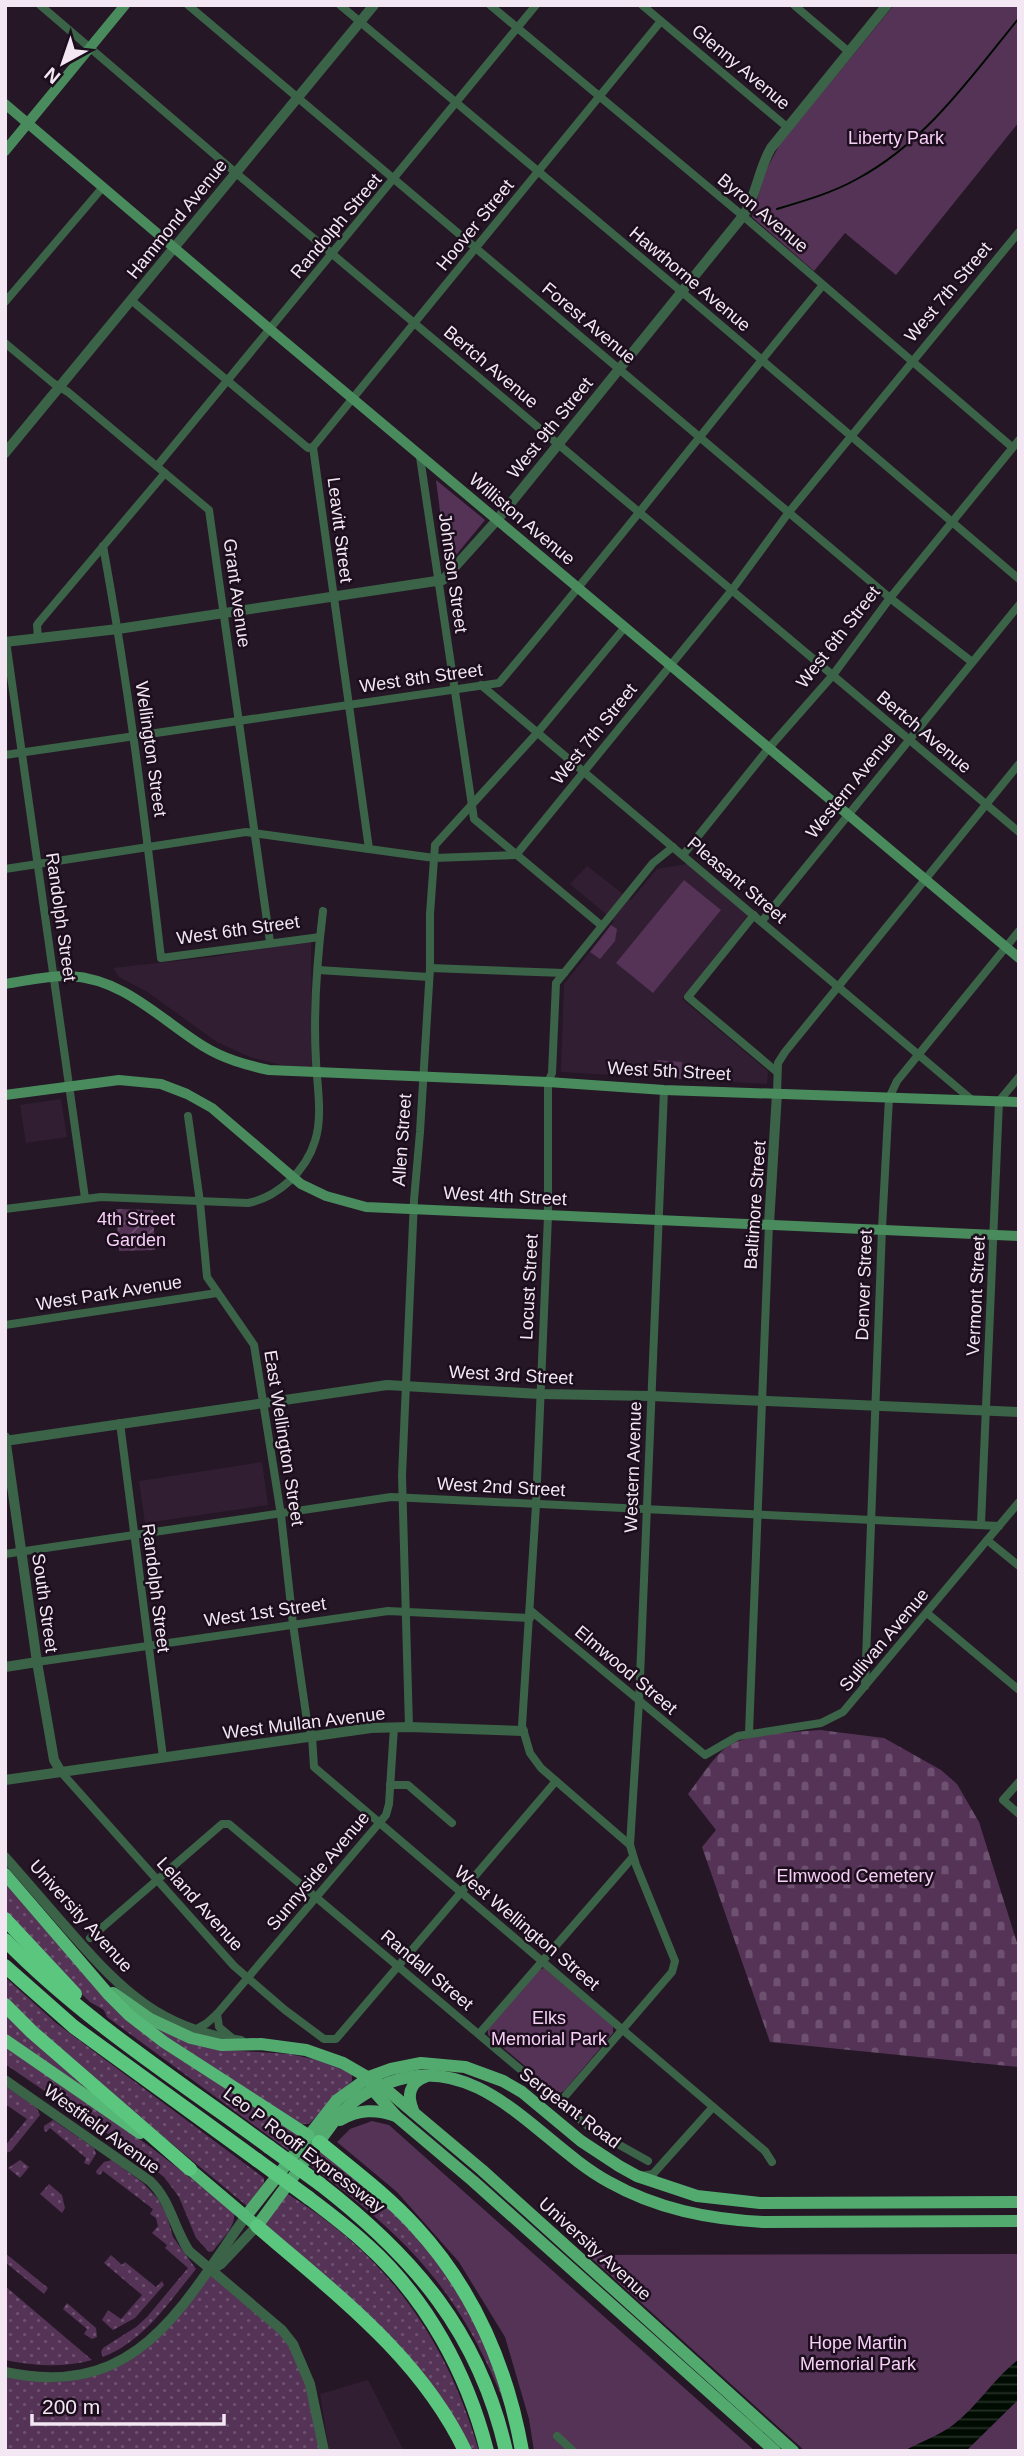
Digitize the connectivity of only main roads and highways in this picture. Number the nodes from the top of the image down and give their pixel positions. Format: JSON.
{"nodes":[{"id":1,"x":125,"y":5,"type":"edge"},
{"id":2,"x":5,"y":104,"type":"edge"},
{"id":3,"x":28,"y":124,"type":"junction"},
{"id":4,"x":5,"y":151,"type":"edge"},
{"id":5,"x":1019,"y":958,"type":"edge"},
{"id":6,"x":5,"y":984,"type":"edge"},
{"id":7,"x":5,"y":1096,"type":"edge"},
{"id":8,"x":1019,"y":1102,"type":"edge"},
{"id":9,"x":1019,"y":1236,"type":"edge"},
{"id":10,"x":5,"y":1874,"type":"edge"},
{"id":11,"x":5,"y":1919,"type":"edge"},
{"id":12,"x":5,"y":1940,"type":"edge"},
{"id":13,"x":75,"y":1955,"type":"junction"},
{"id":14,"x":5,"y":1966,"type":"edge"},
{"id":15,"x":5,"y":2005,"type":"edge"},
{"id":16,"x":116,"y":2035,"type":"junction"},
{"id":17,"x":5,"y":2040,"type":"edge"},
{"id":18,"x":430,"y":2076,"type":"junction"},
{"id":19,"x":374,"y":2084,"type":"junction"},
{"id":20,"x":415,"y":2113,"type":"junction"},
{"id":21,"x":396,"y":2116,"type":"junction"},
{"id":22,"x":333,"y":2124,"type":"junction"},
{"id":23,"x":314,"y":2138,"type":"junction"},
{"id":24,"x":190,"y":2169,"type":"junction"},
{"id":25,"x":1019,"y":2202,"type":"edge"},
{"id":26,"x":246,"y":2216,"type":"junction"},
{"id":27,"x":1019,"y":2221,"type":"edge"},
{"id":28,"x":257,"y":2226,"type":"junction"},
{"id":29,"x":465,"y":2451,"type":"edge"},
{"id":30,"x":487,"y":2451,"type":"edge"},
{"id":31,"x":506,"y":2451,"type":"edge"},
{"id":32,"x":522,"y":2451,"type":"edge"},
{"id":33,"x":775,"y":2451,"type":"edge"},
{"id":34,"x":793,"y":2451,"type":"edge"}],
"edges":[{"from":1,"to":3,"type":"main road"},
{"from":2,"to":3,"type":"main road","name":"Williston Avenue"},
{"from":3,"to":4,"type":"main road"},
{"from":3,"to":5,"type":"main road","name":"Williston Avenue"},
{"from":6,"to":8,"type":"main road","name":"West 5th Street"},
{"from":7,"to":9,"type":"main road","name":"West 4th Street"},
{"from":10,"to":13,"type":"highway"},
{"from":11,"to":16,"type":"highway"},
{"from":12,"to":16,"type":"highway","name":"Leo P Rooff Expressway"},
{"from":13,"to":19,"type":"main road","name":"University Avenue"},
{"from":13,"to":23,"type":"highway"},
{"from":14,"to":30,"type":"highway","name":"Leo P Rooff Expressway","bridge":true},
{"from":15,"to":24,"type":"highway"},
{"from":16,"to":31,"type":"highway","name":"Leo P Rooff Expressway","bridge":true},
{"from":17,"to":24,"type":"highway"},
{"from":18,"to":19,"type":"main road","name":"Sergeant Road"},
{"from":18,"to":20,"type":"main road"},
{"from":18,"to":27,"type":"main road","name":"Sergeant Road"},
{"from":19,"to":20,"type":"main road","name":"University Avenue"},
{"from":19,"to":21,"type":"main road","name":"University Avenue"},
{"from":19,"to":22,"type":"main road","name":"Sergeant Road"},
{"from":19,"to":23,"type":"main road","name":"Sergeant Road"},
{"from":19,"to":25,"type":"main road","name":"Sergeant Road"},
{"from":20,"to":34,"type":"main road","name":"University Avenue"},
{"from":21,"to":22,"type":"main road"},
{"from":21,"to":33,"type":"main road","name":"University Avenue"},
{"from":22,"to":23,"type":"main road","name":"Sergeant Road"},
{"from":23,"to":26,"type":"main road","name":"Sergeant Road"},
{"from":23,"to":28,"type":"main road","name":"Sergeant Road"},
{"from":23,"to":32,"type":"highway"},
{"from":24,"to":26,"type":"highway"},
{"from":26,"to":28,"type":"highway"},
{"from":28,"to":29,"type":"highway"}]}
